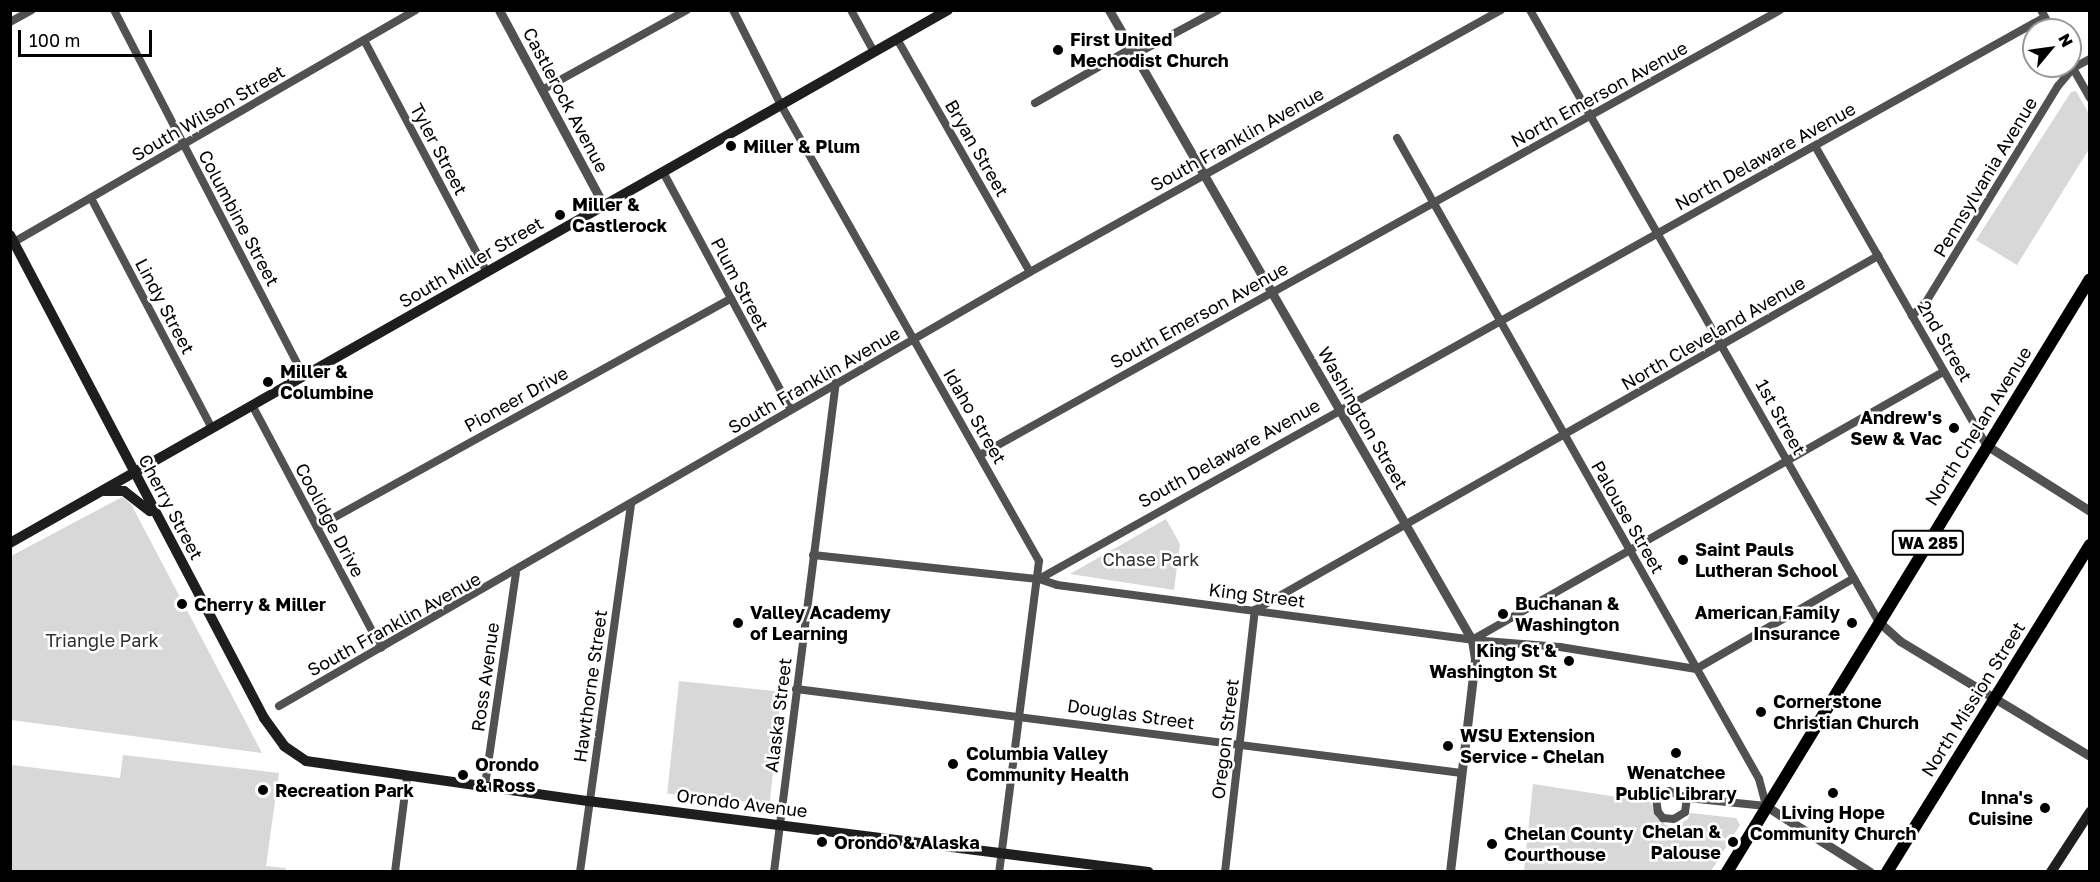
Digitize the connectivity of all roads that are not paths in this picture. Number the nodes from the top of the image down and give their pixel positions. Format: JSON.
{"nodes":[{"id":1,"x":32,"y":10,"type":"edge"},
{"id":2,"x":114,"y":10,"type":"edge"},
{"id":3,"x":416,"y":10,"type":"edge"},
{"id":4,"x":499,"y":10,"type":"edge"},
{"id":5,"x":687,"y":10,"type":"edge"},
{"id":6,"x":733,"y":10,"type":"edge"},
{"id":7,"x":851,"y":10,"type":"edge"},
{"id":8,"x":948,"y":10,"type":"edge"},
{"id":9,"x":1109,"y":10,"type":"edge"},
{"id":10,"x":1218,"y":10,"type":"edge"},
{"id":11,"x":1501,"y":10,"type":"edge"},
{"id":12,"x":1530,"y":10,"type":"edge"},
{"id":13,"x":1780,"y":10,"type":"edge"},
{"id":14,"x":2043,"y":14,"type":"edge"},
{"id":15,"x":10,"y":22,"type":"edge"},
{"id":16,"x":897,"y":39,"type":"junction"},
{"id":17,"x":364,"y":40,"type":"junction"},
{"id":18,"x":874,"y":52,"type":"junction"},
{"id":19,"x":1132,"y":52,"type":"junction"},
{"id":20,"x":2064,"y":78,"type":"edge"},
{"id":21,"x":2079,"y":78,"type":"edge"},
{"id":22,"x":542,"y":90,"type":"junction"},
{"id":23,"x":2090,"y":98,"type":"edge"},
{"id":24,"x":1035,"y":103,"type":"dead end"},
{"id":25,"x":781,"y":105,"type":"junction"},
{"id":26,"x":1590,"y":116,"type":"junction"},
{"id":27,"x":1397,"y":138,"type":"dead end"},
{"id":28,"x":184,"y":144,"type":"junction"},
{"id":29,"x":1815,"y":146,"type":"junction"},
{"id":30,"x":663,"y":172,"type":"junction"},
{"id":31,"x":1203,"y":175,"type":"junction"},
{"id":32,"x":91,"y":198,"type":"junction"},
{"id":33,"x":1432,"y":203,"type":"junction"},
{"id":34,"x":604,"y":206,"type":"junction"},
{"id":35,"x":1658,"y":233,"type":"junction"},
{"id":36,"x":12,"y":238,"type":"edge"},
{"id":37,"x":1878,"y":256,"type":"junction"},
{"id":38,"x":487,"y":272,"type":"junction"},
{"id":39,"x":1030,"y":272,"type":"junction"},
{"id":40,"x":2090,"y":279,"type":"edge"},
{"id":41,"x":1270,"y":292,"type":"junction"},
{"id":42,"x":731,"y":298,"type":"junction"},
{"id":43,"x":1912,"y":316,"type":"junction"},
{"id":44,"x":1499,"y":320,"type":"junction"},
{"id":45,"x":914,"y":339,"type":"junction"},
{"id":46,"x":1722,"y":345,"type":"junction"},
{"id":47,"x":1943,"y":372,"type":"junction"},
{"id":48,"x":304,"y":376,"type":"junction"},
{"id":49,"x":836,"y":383,"type":"junction"},
{"id":50,"x":252,"y":405,"type":"junction"},
{"id":51,"x":1339,"y":409,"type":"junction"},
{"id":52,"x":791,"y":410,"type":"junction"},
{"id":53,"x":212,"y":428,"type":"junction"},
{"id":54,"x":1564,"y":436,"type":"junction"},
{"id":55,"x":1986,"y":445,"type":"junction"},
{"id":56,"x":980,"y":455,"type":"junction"},
{"id":57,"x":1787,"y":462,"type":"junction"},
{"id":58,"x":134,"y":472,"type":"junction"},
{"id":59,"x":101,"y":492,"type":"junction"},
{"id":60,"x":631,"y":505,"type":"junction"},
{"id":61,"x":2090,"y":511,"type":"edge"},
{"id":62,"x":157,"y":517,"type":"junction"},
{"id":63,"x":1406,"y":524,"type":"junction"},
{"id":64,"x":316,"y":527,"type":"junction"},
{"id":65,"x":11,"y":542,"type":"edge"},
{"id":66,"x":2090,"y":545,"type":"edge"},
{"id":67,"x":1629,"y":551,"type":"junction"},
{"id":68,"x":813,"y":555,"type":"junction"},
{"id":69,"x":516,"y":573,"type":"junction"},
{"id":70,"x":1854,"y":578,"type":"junction"},
{"id":71,"x":1039,"y":579,"type":"junction"},
{"id":72,"x":1256,"y":610,"type":"junction"},
{"id":73,"x":1879,"y":622,"type":"junction"},
{"id":74,"x":1472,"y":640,"type":"junction"},
{"id":75,"x":381,"y":648,"type":"junction"},
{"id":76,"x":1696,"y":669,"type":"junction"},
{"id":77,"x":796,"y":689,"type":"junction"},
{"id":78,"x":1995,"y":699,"type":"junction"},
{"id":79,"x":279,"y":706,"type":"dead end"},
{"id":80,"x":1018,"y":714,"type":"junction"},
{"id":81,"x":1240,"y":744,"type":"junction"},
{"id":82,"x":2090,"y":756,"type":"edge"},
{"id":83,"x":331,"y":766,"type":"joint"},
{"id":84,"x":1462,"y":773,"type":"junction"},
{"id":85,"x":407,"y":777,"type":"junction"},
{"id":86,"x":485,"y":785,"type":"junction"},
{"id":87,"x":1687,"y":798,"type":"junction"},
{"id":88,"x":588,"y":801,"type":"junction"},
{"id":89,"x":1766,"y":806,"type":"junction"},
{"id":90,"x":2090,"y":812,"type":"edge"},
{"id":91,"x":780,"y":824,"type":"junction"},
{"id":92,"x":1001,"y":855,"type":"junction"},
{"id":93,"x":395,"y":872,"type":"edge"},
{"id":94,"x":579,"y":872,"type":"edge"},
{"id":95,"x":774,"y":872,"type":"edge"},
{"id":96,"x":999,"y":872,"type":"edge"},
{"id":97,"x":1149,"y":872,"type":"edge"},
{"id":98,"x":1225,"y":872,"type":"edge"},
{"id":99,"x":1450,"y":872,"type":"edge"},
{"id":100,"x":1727,"y":872,"type":"edge"},
{"id":101,"x":1870,"y":872,"type":"edge"},
{"id":102,"x":1887,"y":872,"type":"edge"},
{"id":103,"x":2051,"y":872,"type":"edge"}],
"edges":[{"from":1,"to":15,"type":"street"},
{"from":2,"to":28,"type":"street","name":"Columbine Street"},
{"from":3,"to":17,"type":"street","name":"South Wilson Street"},
{"from":4,"to":22,"type":"street","name":"Castlerock Avenue"},
{"from":5,"to":22,"type":"street"},
{"from":6,"to":25,"type":"street","name":"Idaho Street"},
{"from":7,"to":18,"type":"street"},
{"from":8,"to":16,"type":"main road","name":"South Miller Street"},
{"from":9,"to":19,"type":"street","name":"Washington Street"},
{"from":10,"to":19,"type":"street"},
{"from":11,"to":31,"type":"street","name":"South Franklin Avenue"},
{"from":12,"to":26,"type":"street","name":"1st Street"},
{"from":13,"to":26,"type":"street","name":"North Emerson Avenue"},
{"from":14,"to":29,"type":"street","name":"North Delaware Avenue"},
{"from":16,"to":18,"type":"main road","name":"South Miller Street"},
{"from":16,"to":39,"type":"street","name":"Bryan Street"},
{"from":17,"to":28,"type":"street","name":"South Wilson Street"},
{"from":17,"to":38,"type":"street","name":"Tyler Street"},
{"from":18,"to":25,"type":"main road","name":"South Miller Street"},
{"from":19,"to":24,"type":"street"},
{"from":19,"to":31,"type":"street","name":"Washington Street"},
{"from":20,"to":43,"type":"street","name":"Pennsylvania Avenue"},
{"from":21,"to":23,"type":"street"},
{"from":22,"to":34,"type":"street","name":"Castlerock Avenue"},
{"from":25,"to":30,"type":"main road","name":"South Miller Street"},
{"from":25,"to":45,"type":"street","name":"Idaho Street"},
{"from":26,"to":33,"type":"street","name":"North Emerson Avenue"},
{"from":26,"to":35,"type":"street","name":"1st Street"},
{"from":27,"to":33,"type":"street","name":"Palouse Street"},
{"from":28,"to":32,"type":"street","name":"South Wilson Street"},
{"from":28,"to":48,"type":"street","name":"Columbine Street"},
{"from":29,"to":35,"type":"street","name":"North Delaware Avenue"},
{"from":29,"to":37,"type":"street","name":"2nd Street"},
{"from":30,"to":34,"type":"main road","name":"South Miller Street"},
{"from":30,"to":42,"type":"street","name":"Plum Street"},
{"from":31,"to":39,"type":"street","name":"South Franklin Avenue"},
{"from":31,"to":41,"type":"street","name":"Washington Street"},
{"from":32,"to":36,"type":"street","name":"South Wilson Street"},
{"from":32,"to":53,"type":"street","name":"Lindy Street"},
{"from":33,"to":41,"type":"street","name":"South Emerson Avenue"},
{"from":33,"to":44,"type":"street","name":"Palouse Street"},
{"from":34,"to":38,"type":"main road","name":"South Miller Street"},
{"from":35,"to":44,"type":"street","name":"North Delaware Avenue"},
{"from":35,"to":46,"type":"street","name":"1st Street"},
{"from":36,"to":58,"type":"main road","name":"Cherry Street"},
{"from":37,"to":43,"type":"street","name":"2nd Street"},
{"from":37,"to":46,"type":"street","name":"North Cleveland Avenue"},
{"from":38,"to":48,"type":"main road","name":"South Miller Street"},
{"from":39,"to":45,"type":"street","name":"South Franklin Avenue"},
{"from":40,"to":55,"type":"main road","name":"North Chelan Avenue","number":"WA 285"},
{"from":41,"to":51,"type":"street","name":"Washington Street"},
{"from":41,"to":56,"type":"street","name":"South Emerson Avenue"},
{"from":42,"to":52,"type":"street","name":"Plum Street"},
{"from":42,"to":64,"type":"street","name":"Pioneer Drive"},
{"from":43,"to":47,"type":"street","name":"2nd Street"},
{"from":44,"to":51,"type":"street","name":"South Delaware Avenue"},
{"from":44,"to":54,"type":"street","name":"Palouse Street"},
{"from":45,"to":49,"type":"street","name":"South Franklin Avenue"},
{"from":45,"to":56,"type":"street","name":"Idaho Street"},
{"from":46,"to":54,"type":"street","name":"North Cleveland Avenue"},
{"from":46,"to":57,"type":"street","name":"1st Street"},
{"from":47,"to":55,"type":"street","name":"2nd Street"},
{"from":47,"to":57,"type":"street"},
{"from":48,"to":50,"type":"main road","name":"South Miller Street"},
{"from":49,"to":52,"type":"street","name":"South Franklin Avenue"},
{"from":49,"to":68,"type":"street","name":"Alaska Street"},
{"from":50,"to":53,"type":"main road","name":"South Miller Street"},
{"from":50,"to":64,"type":"street","name":"Coolidge Drive"},
{"from":51,"to":63,"type":"street","name":"Washington Street"},
{"from":51,"to":71,"type":"street","name":"South Delaware Avenue"},
{"from":52,"to":60,"type":"street","name":"South Franklin Avenue"},
{"from":53,"to":58,"type":"main road","name":"South Miller Street"},
{"from":54,"to":63,"type":"street","name":"North Cleveland Avenue"},
{"from":54,"to":67,"type":"street","name":"Palouse Street"},
{"from":55,"to":61,"type":"street","name":"2nd Street"},
{"from":55,"to":73,"type":"main road","name":"North Chelan Avenue","number":"WA 285"},
{"from":56,"to":71,"type":"street","name":"Idaho Street"},
{"from":57,"to":67,"type":"street"},
{"from":57,"to":70,"type":"street","name":"1st Street"},
{"from":58,"to":59,"type":"main road","name":"South Miller Street"},
{"from":58,"to":62,"type":"main road","name":"Cherry Street"},
{"from":59,"to":62,"type":"main road"},
{"from":59,"to":65,"type":"main road","name":"South Miller Street"},
{"from":60,"to":69,"type":"street","name":"South Franklin Avenue"},
{"from":60,"to":88,"type":"street","name":"Hawthorne Street"},
{"from":62,"to":83,"type":"main road","name":"Cherry Street"},
{"from":63,"to":72,"type":"street","name":"North Cleveland Avenue"},
{"from":63,"to":74,"type":"street","name":"Washington Street"},
{"from":64,"to":75,"type":"street","name":"Coolidge Drive"},
{"from":66,"to":78,"type":"main road","name":"North Mission Street"},
{"from":67,"to":74,"type":"street"},
{"from":67,"to":76,"type":"street","name":"Palouse Street"},
{"from":68,"to":71,"type":"street","name":"King Street"},
{"from":68,"to":77,"type":"street","name":"Alaska Street"},
{"from":69,"to":75,"type":"street","name":"South Franklin Avenue"},
{"from":69,"to":86,"type":"street","name":"Ross Avenue"},
{"from":70,"to":73,"type":"street","name":"1st Street"},
{"from":70,"to":76,"type":"street"},
{"from":71,"to":72,"type":"street","name":"King Street"},
{"from":71,"to":80,"type":"street","name":"Idaho Street"},
{"from":72,"to":74,"type":"street","name":"King Street"},
{"from":72,"to":81,"type":"street","name":"Oregon Street"},
{"from":73,"to":78,"type":"street","name":"1st Street"},
{"from":73,"to":89,"type":"main road","name":"North Chelan Avenue","number":"WA 285"},
{"from":74,"to":76,"type":"street","name":"King Street"},
{"from":74,"to":84,"type":"street","name":"Washington Street"},
{"from":75,"to":79,"type":"street","name":"South Franklin Avenue"},
{"from":76,"to":89,"type":"street","name":"Palouse Street"},
{"from":77,"to":80,"type":"street","name":"Douglas Street"},
{"from":77,"to":91,"type":"street","name":"Alaska Street"},
{"from":78,"to":82,"type":"street","name":"1st Street"},
{"from":78,"to":102,"type":"main road","name":"North Mission Street"},
{"from":80,"to":81,"type":"street","name":"Douglas Street"},
{"from":80,"to":92,"type":"street","name":"Idaho Street"},
{"from":81,"to":84,"type":"street","name":"Douglas Street"},
{"from":81,"to":98,"type":"street","name":"Oregon Street"},
{"from":83,"to":85,"type":"main road","name":"Orondo Avenue"},
{"from":84,"to":99,"type":"street","name":"Washington Street"},
{"from":85,"to":86,"type":"main road","name":"Orondo Avenue"},
{"from":85,"to":93,"type":"street"},
{"from":86,"to":88,"type":"main road","name":"Orondo Avenue"},
{"from":87,"to":87,"type":"street"},
{"from":87,"to":89,"type":"street"},
{"from":88,"to":91,"type":"main road","name":"Orondo Avenue"},
{"from":88,"to":94,"type":"street","name":"Hawthorne Street"},
{"from":89,"to":100,"type":"main road","number":"WA 285"},
{"from":89,"to":101,"type":"street"},
{"from":90,"to":103,"type":"main road"},
{"from":91,"to":92,"type":"main road","name":"Orondo Avenue"},
{"from":91,"to":95,"type":"street","name":"Alaska Street"},
{"from":92,"to":96,"type":"street","name":"Idaho Street"},
{"from":92,"to":97,"type":"main road","name":"Orondo Avenue"}]}
